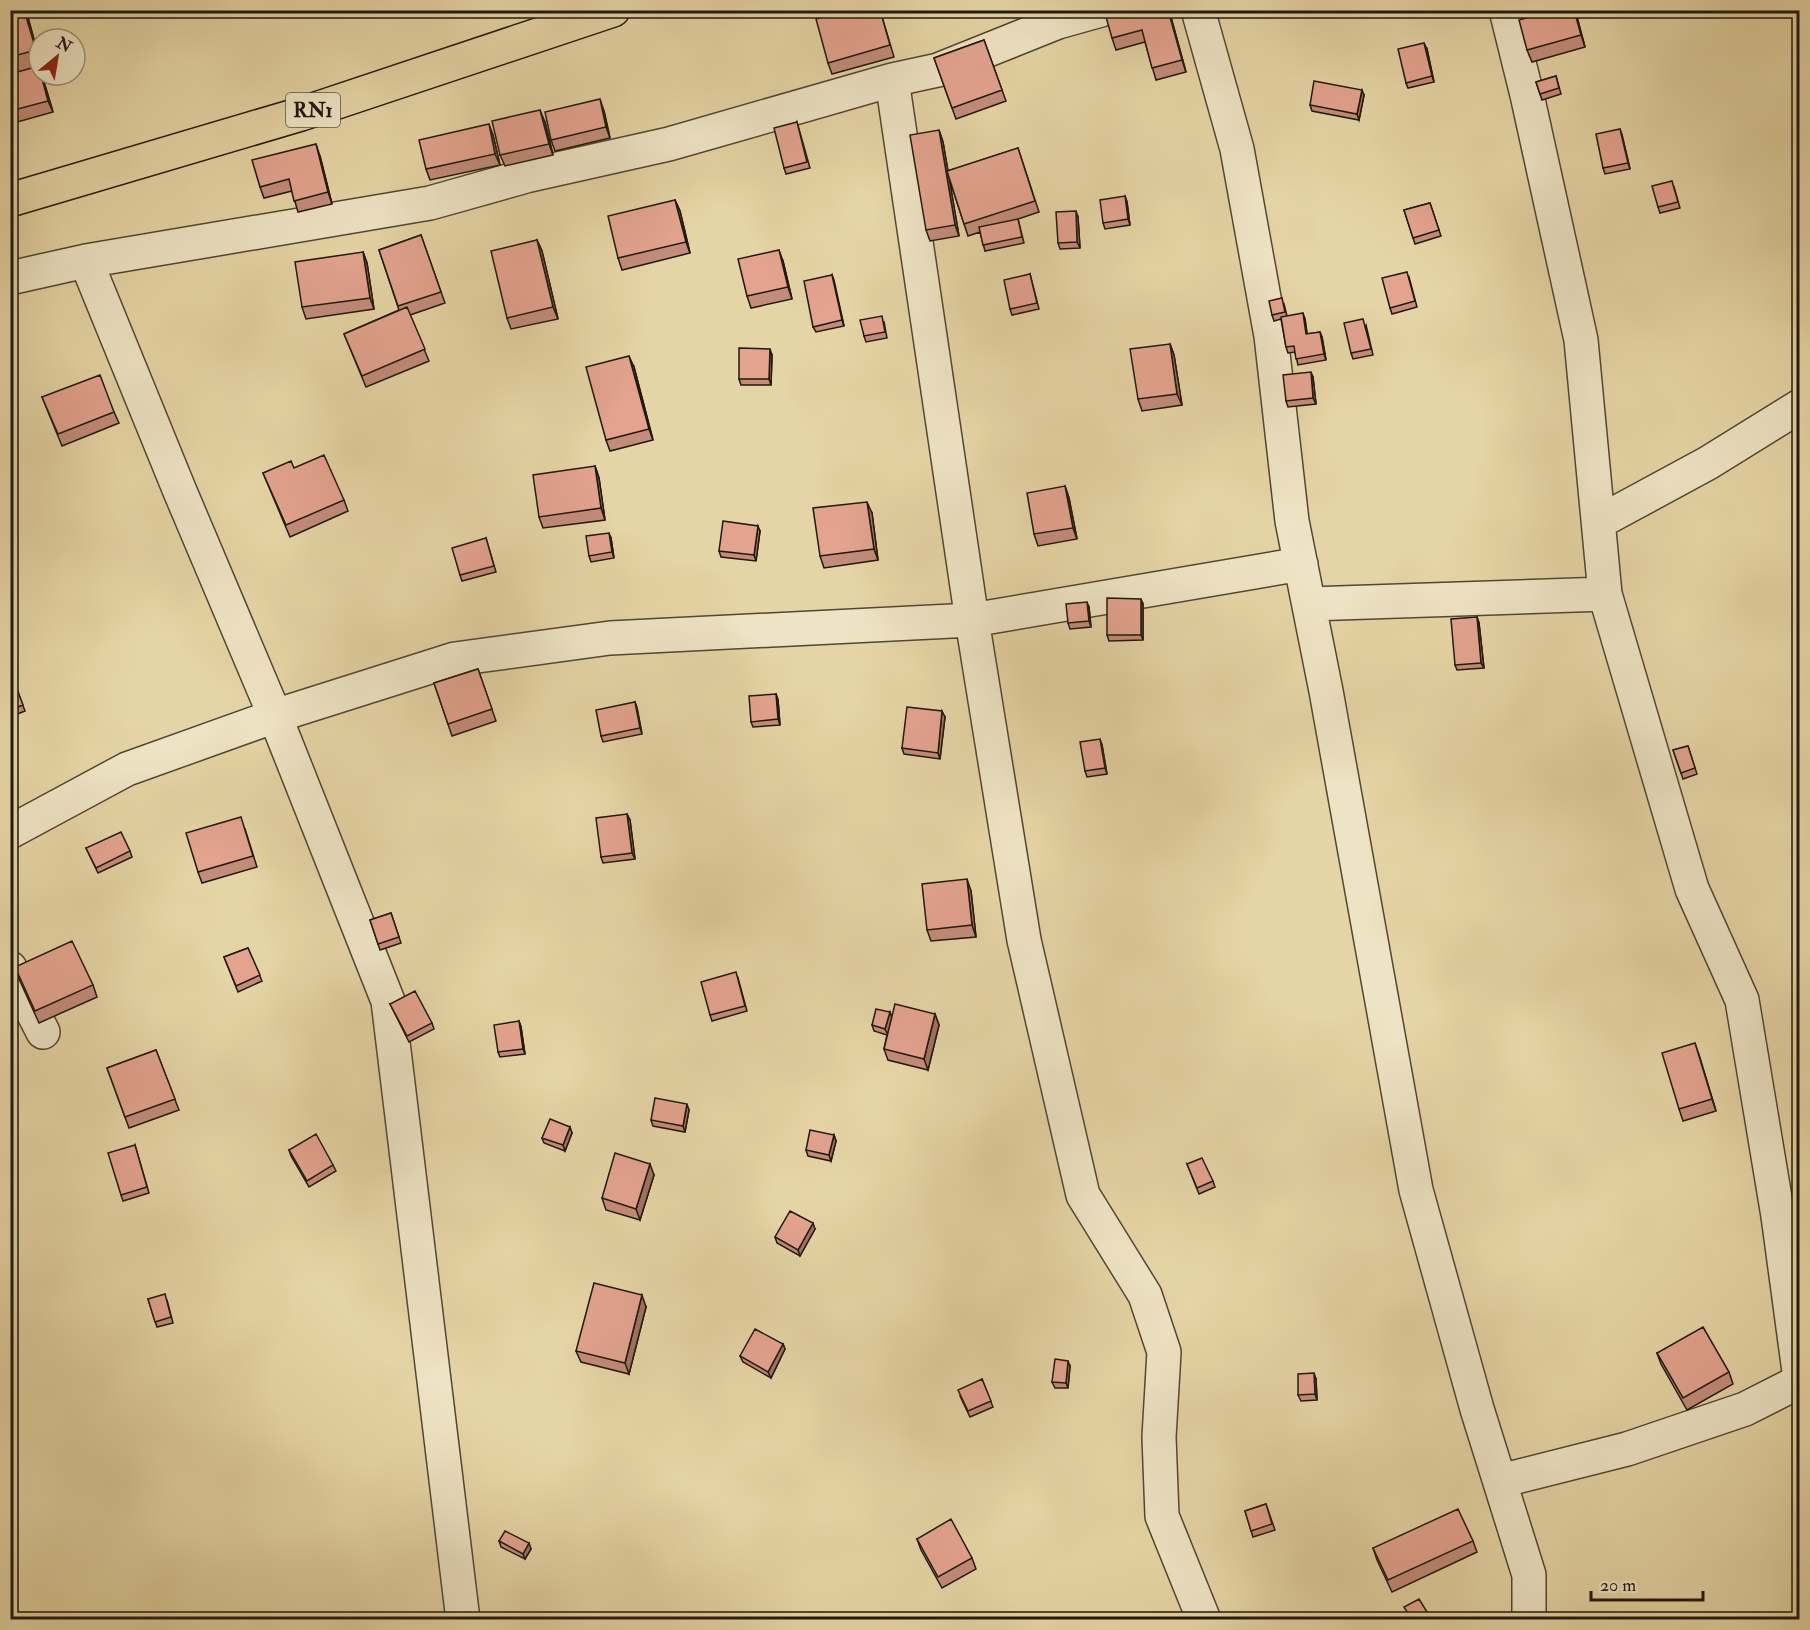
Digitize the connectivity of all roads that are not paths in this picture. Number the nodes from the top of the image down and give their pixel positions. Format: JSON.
{"nodes":[{"id":1,"x":613,"y":10,"type":"edge"},
{"id":2,"x":1101,"y":10,"type":"edge"},
{"id":3,"x":1198,"y":10,"type":"edge"},
{"id":4,"x":1506,"y":10,"type":"edge"},
{"id":5,"x":892,"y":80,"type":"junction"},
{"id":6,"x":10,"y":200,"type":"edge"},
{"id":7,"x":86,"y":261,"type":"junction"},
{"id":8,"x":10,"y":278,"type":"edge"},
{"id":9,"x":1800,"y":406,"type":"edge"},
{"id":10,"x":1599,"y":522,"type":"junction"},
{"id":11,"x":1301,"y":564,"type":"junction"},
{"id":12,"x":1605,"y":594,"type":"junction"},
{"id":13,"x":1309,"y":604,"type":"junction"},
{"id":14,"x":972,"y":620,"type":"junction"},
{"id":15,"x":275,"y":716,"type":"junction"},
{"id":16,"x":10,"y":832,"type":"edge"},
{"id":17,"x":10,"y":968,"type":"edge"},
{"id":18,"x":43,"y":1032,"type":"dead end"},
{"id":19,"x":1800,"y":1380,"type":"edge"},
{"id":20,"x":1500,"y":1481,"type":"junction"},
{"id":21,"x":463,"y":1620,"type":"edge"},
{"id":22,"x":1204,"y":1620,"type":"edge"},
{"id":23,"x":1529,"y":1620,"type":"edge"}],
"edges":[{"from":1,"to":6,"type":"highway","number":"RN1"},
{"from":2,"to":5,"type":"street"},
{"from":3,"to":11,"type":"street"},
{"from":4,"to":10,"type":"street"},
{"from":5,"to":7,"type":"street"},
{"from":5,"to":14,"type":"street"},
{"from":7,"to":8,"type":"street"},
{"from":7,"to":15,"type":"street"},
{"from":9,"to":10,"type":"street"},
{"from":10,"to":12,"type":"street"},
{"from":11,"to":13,"type":"street"},
{"from":11,"to":14,"type":"street"},
{"from":12,"to":13,"type":"street"},
{"from":12,"to":19,"type":"street"},
{"from":13,"to":20,"type":"street"},
{"from":14,"to":15,"type":"street"},
{"from":14,"to":22,"type":"street"},
{"from":15,"to":16,"type":"street"},
{"from":15,"to":21,"type":"street"},
{"from":17,"to":18,"type":"street"},
{"from":19,"to":20,"type":"street"},
{"from":20,"to":23,"type":"street"}]}
